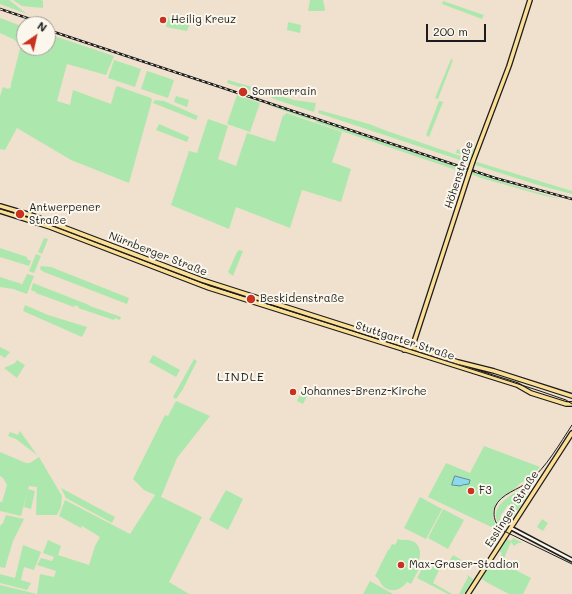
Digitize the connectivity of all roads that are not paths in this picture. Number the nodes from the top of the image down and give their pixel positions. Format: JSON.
{"nodes":[{"id":1,"x":530,"y":0,"type":"edge"},
{"id":2,"x":0,"y":206,"type":"edge"},
{"id":3,"x":0,"y":211,"type":"edge"},
{"id":4,"x":222,"y":287,"type":"junction"},
{"id":5,"x":229,"y":289,"type":"junction"},
{"id":6,"x":215,"y":290,"type":"junction"},
{"id":7,"x":222,"y":293,"type":"junction"},
{"id":8,"x":232,"y":296,"type":"joint"},
{"id":9,"x":311,"y":315,"type":"joint"},
{"id":10,"x":413,"y":346,"type":"junction"},
{"id":11,"x":403,"y":350,"type":"junction"},
{"id":12,"x":416,"y":354,"type":"junction"},
{"id":13,"x":516,"y":385,"type":"junction"},
{"id":14,"x":570,"y":396,"type":"edge"},
{"id":15,"x":565,"y":402,"type":"dead end"},
{"id":16,"x":572,"y":404,"type":"edge"},
{"id":17,"x":572,"y":433,"type":"edge"},
{"id":18,"x":511,"y":528,"type":"junction"},
{"id":19,"x":572,"y":560,"type":"edge"},
{"id":20,"x":468,"y":594,"type":"edge"}],
"edges":[{"from":1,"to":10,"type":"main road","name":"Höhenstraße","bridge":true},
{"from":2,"to":4,"type":"main road","name":"Nürnberger Straße"},
{"from":3,"to":6,"type":"main road","name":"Nürnberger Straße"},
{"from":4,"to":5,"type":"main road","name":"Nürnberger Straße"},
{"from":4,"to":6,"type":"main road"},
{"from":5,"to":7,"type":"main road"},
{"from":5,"to":9,"type":"main road","name":"Nürnberger Straße"},
{"from":6,"to":7,"type":"main road","name":"Nürnberger Straße"},
{"from":7,"to":8,"type":"main road","name":"Nürnberger Straße"},
{"from":8,"to":11,"type":"main road","name":"Stuttgarter Straße"},
{"from":9,"to":10,"type":"main road","name":"Stuttgarter Straße"},
{"from":10,"to":11,"type":"main road"},
{"from":10,"to":12,"type":"main road"},
{"from":10,"to":14,"type":"main road","name":"Stuttgarter Straße"},
{"from":11,"to":12,"type":"main road","name":"Stuttgarter Straße"},
{"from":12,"to":13,"type":"main road","name":"Stuttgarter Straße"},
{"from":13,"to":15,"type":"main road"},
{"from":13,"to":16,"type":"main road","name":"Stuttgarter Straße"},
{"from":17,"to":18,"type":"main road","name":"Esslinger Straße"},
{"from":18,"to":19,"type":"street"},
{"from":18,"to":20,"type":"main road","name":"Esslinger Straße"}]}
